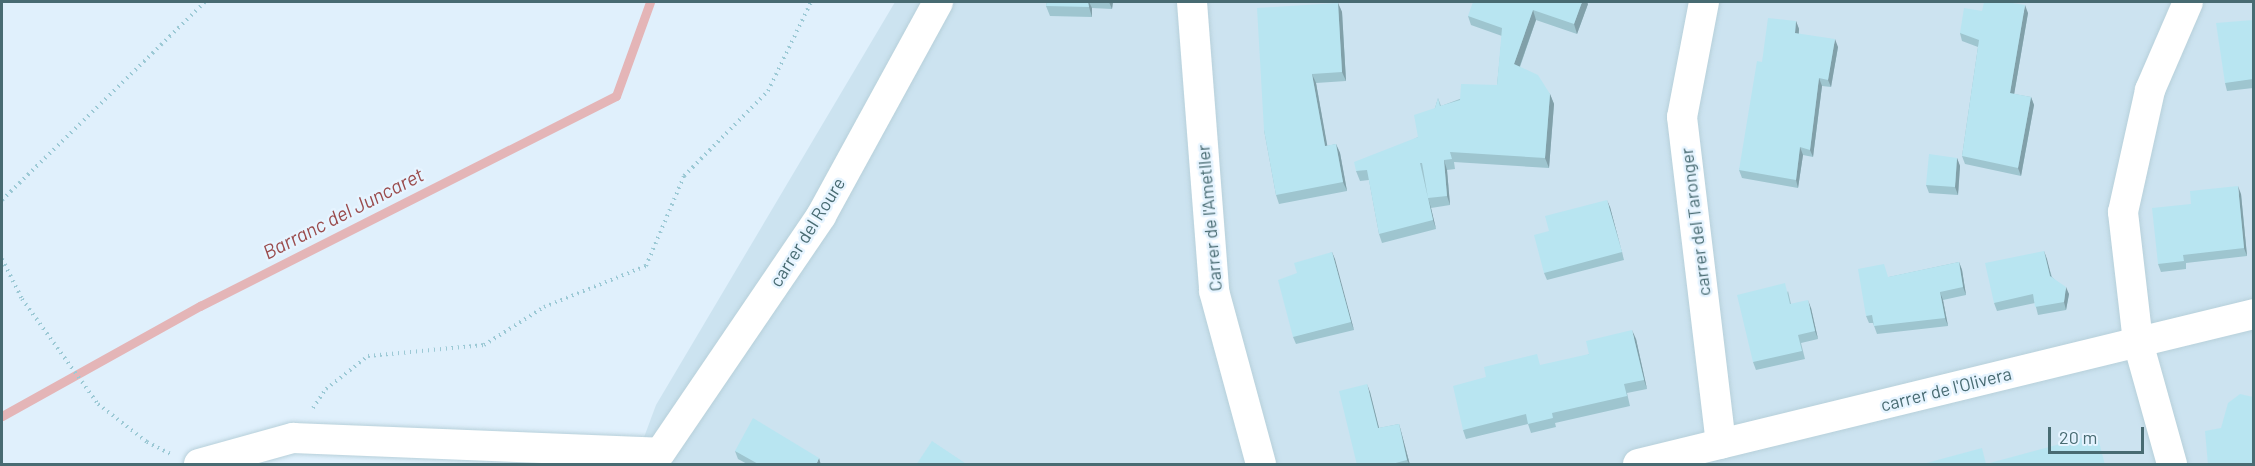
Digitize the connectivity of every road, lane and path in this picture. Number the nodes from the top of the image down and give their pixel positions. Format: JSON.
{"nodes":[{"id":1,"x":205,"y":2,"type":"edge"},
{"id":2,"x":811,"y":2,"type":"edge"},
{"id":3,"x":938,"y":2,"type":"edge"},
{"id":4,"x":1192,"y":2,"type":"edge"},
{"id":5,"x":1704,"y":2,"type":"edge"},
{"id":6,"x":2188,"y":2,"type":"edge"},
{"id":7,"x":2,"y":200,"type":"edge"},
{"id":8,"x":2,"y":259,"type":"edge"},
{"id":9,"x":2253,"y":314,"type":"edge"},
{"id":10,"x":2138,"y":342,"type":"junction"},
{"id":11,"x":293,"y":438,"type":"junction"},
{"id":12,"x":1721,"y":444,"type":"junction"},
{"id":13,"x":668,"y":459,"type":"edge"},
{"id":14,"x":190,"y":462,"type":"edge"},
{"id":15,"x":1261,"y":465,"type":"edge"},
{"id":16,"x":1638,"y":465,"type":"edge"},
{"id":17,"x":2172,"y":465,"type":"edge"}],
"edges":[{"from":1,"to":7,"type":"path"},
{"from":2,"to":11,"type":"path"},
{"from":3,"to":13,"type":"street","name":"carrer del Roure"},
{"from":4,"to":15,"type":"street","name":"Carrer de l'Ametller"},
{"from":5,"to":12,"type":"street","name":"carrer del Taronger"},
{"from":6,"to":10,"type":"street"},
{"from":8,"to":14,"type":"path"},
{"from":9,"to":10,"type":"street","name":"carrer de l'Olivera"},
{"from":10,"to":12,"type":"street","name":"carrer de l'Olivera"},
{"from":10,"to":17,"type":"street"},
{"from":11,"to":13,"type":"street"},
{"from":11,"to":14,"type":"street"},
{"from":12,"to":16,"type":"street","name":"carrer de l'Olivera"}]}
